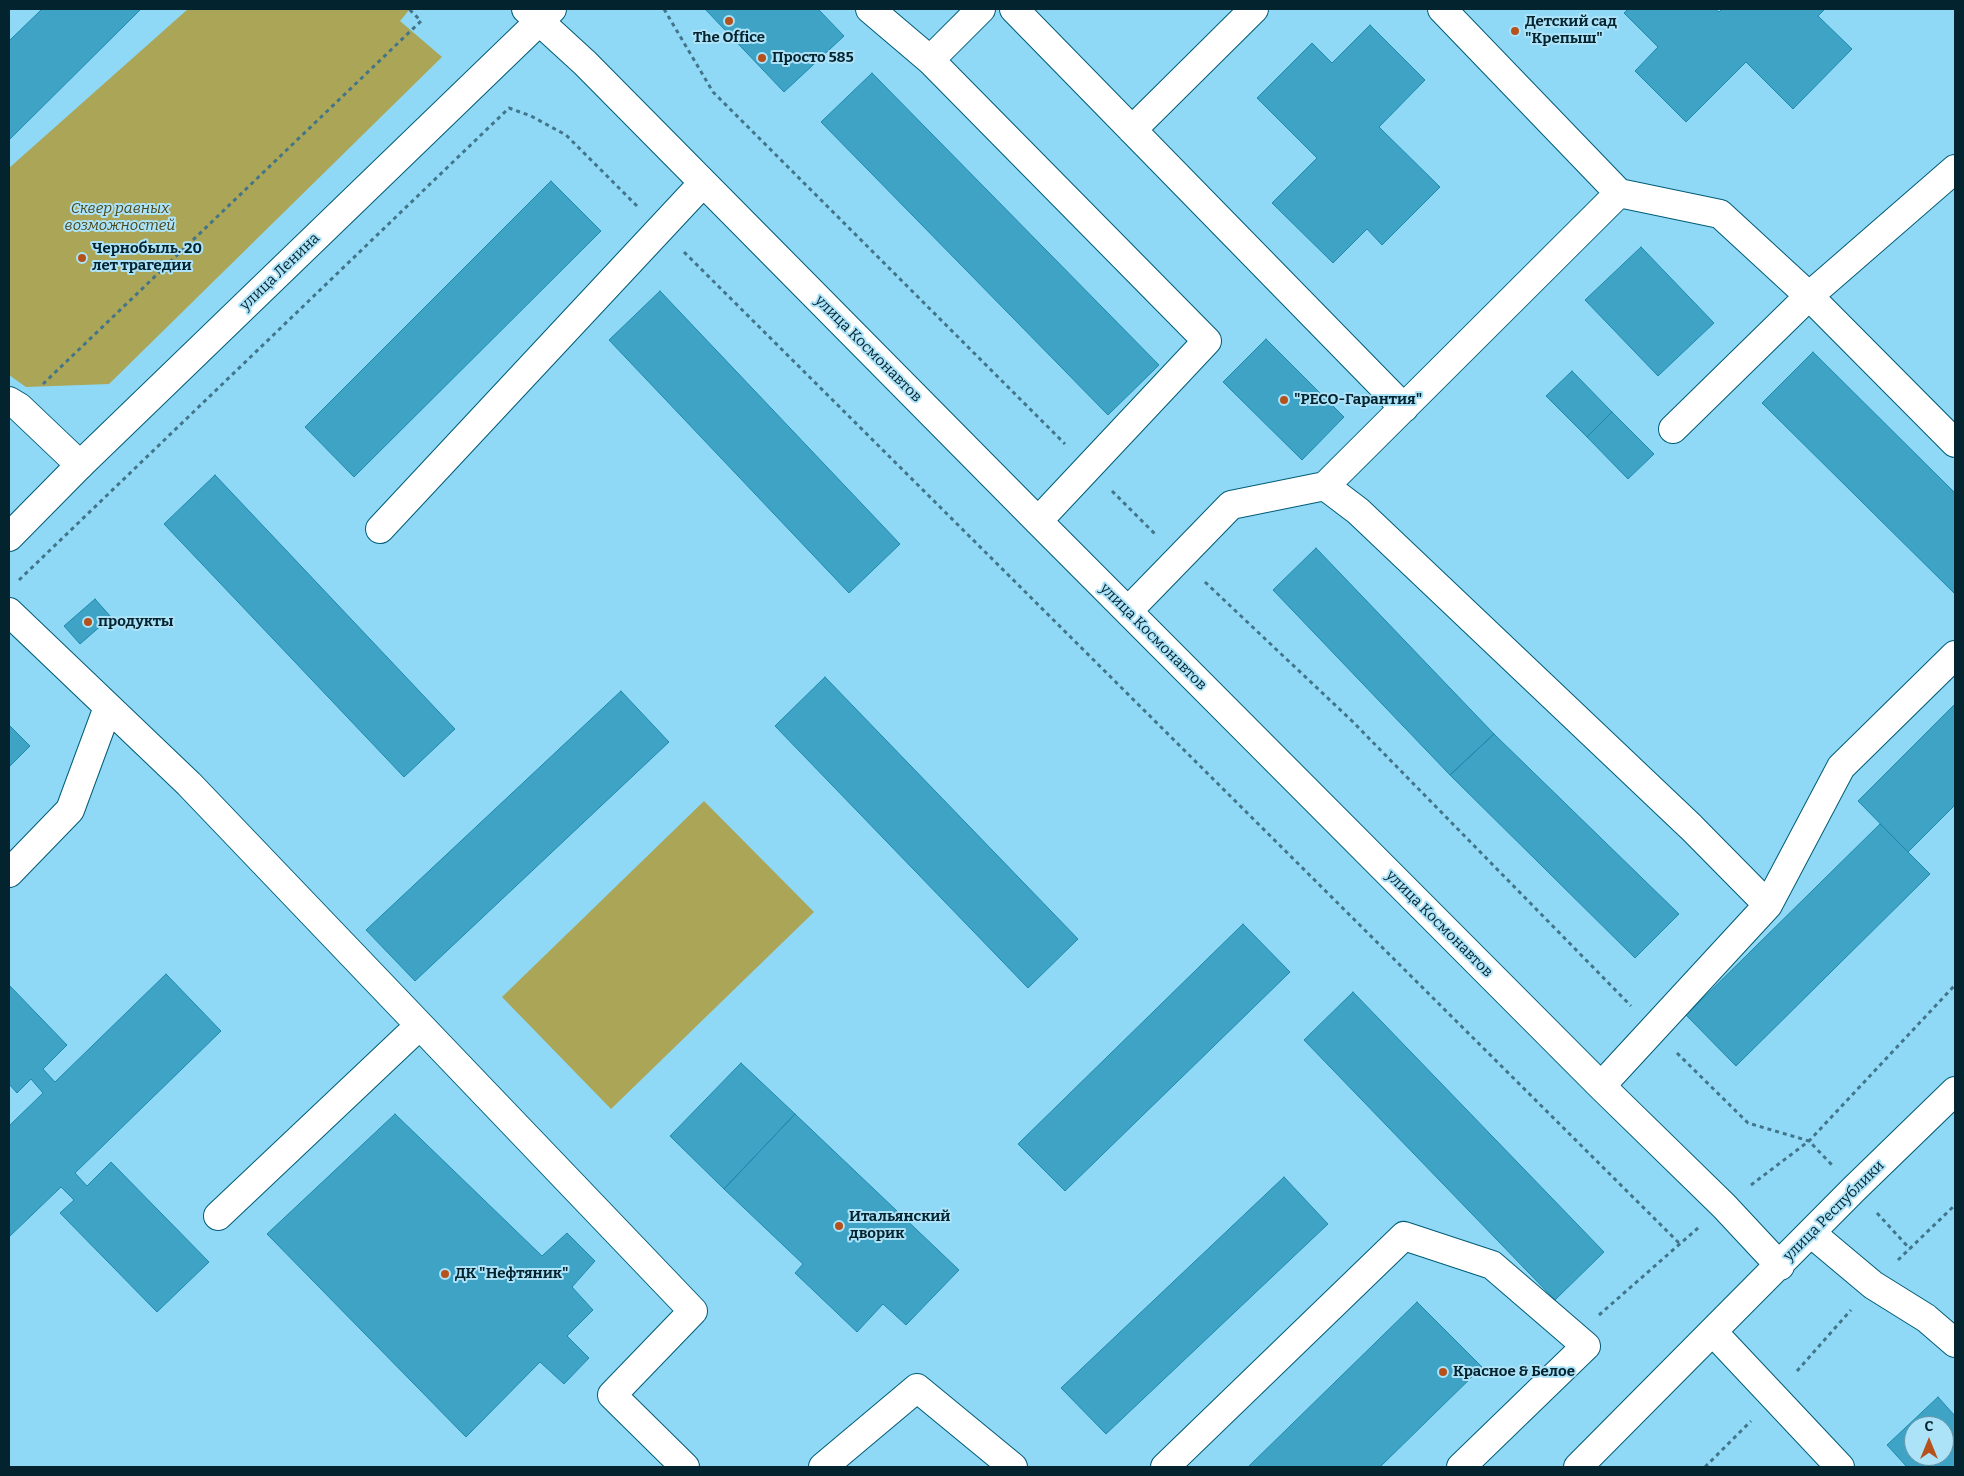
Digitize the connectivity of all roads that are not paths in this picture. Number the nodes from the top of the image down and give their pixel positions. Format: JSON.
{"nodes":[{"id":1,"x":870,"y":9,"type":"edge"},
{"id":2,"x":980,"y":9,"type":"edge"},
{"id":3,"x":1014,"y":9,"type":"edge"},
{"id":4,"x":1254,"y":9,"type":"edge"},
{"id":5,"x":1442,"y":9,"type":"edge"},
{"id":6,"x":539,"y":13,"type":"edge"},
{"id":7,"x":930,"y":60,"type":"junction"},
{"id":8,"x":1132,"y":130,"type":"junction"},
{"id":9,"x":1955,"y":169,"type":"edge"},
{"id":10,"x":703,"y":183,"type":"junction"},
{"id":11,"x":1619,"y":193,"type":"junction"},
{"id":12,"x":1809,"y":296,"type":"junction"},
{"id":13,"x":14,"y":404,"type":"edge"},
{"id":14,"x":1404,"y":408,"type":"junction"},
{"id":15,"x":1673,"y":429,"type":"dead end"},
{"id":16,"x":1955,"y":443,"type":"edge"},
{"id":17,"x":80,"y":464,"type":"junction"},
{"id":18,"x":1325,"y":486,"type":"junction"},
{"id":19,"x":1038,"y":521,"type":"junction"},
{"id":20,"x":380,"y":529,"type":"dead end"},
{"id":21,"x":9,"y":537,"type":"edge"},
{"id":22,"x":9,"y":612,"type":"edge"},
{"id":23,"x":1128,"y":612,"type":"junction"},
{"id":24,"x":1955,"y":655,"type":"edge"},
{"id":25,"x":108,"y":707,"type":"junction"},
{"id":26,"x":9,"y":873,"type":"edge"},
{"id":27,"x":1768,"y":905,"type":"junction"},
{"id":28,"x":420,"y":1026,"type":"junction"},
{"id":29,"x":1601,"y":1086,"type":"junction"},
{"id":30,"x":1955,"y":1091,"type":"edge"},
{"id":31,"x":218,"y":1216,"type":"dead end"},
{"id":32,"x":1811,"y":1233,"type":"junction"},
{"id":33,"x":1780,"y":1266,"type":"junction"},
{"id":34,"x":1713,"y":1332,"type":"junction"},
{"id":35,"x":1955,"y":1344,"type":"edge"},
{"id":36,"x":685,"y":1467,"type":"edge"},
{"id":37,"x":823,"y":1467,"type":"edge"},
{"id":38,"x":1013,"y":1467,"type":"edge"},
{"id":39,"x":1165,"y":1467,"type":"edge"},
{"id":40,"x":1461,"y":1467,"type":"edge"},
{"id":41,"x":1578,"y":1467,"type":"edge"},
{"id":42,"x":1840,"y":1467,"type":"edge"}],
"edges":[{"from":1,"to":7,"type":"street"},
{"from":2,"to":7,"type":"street"},
{"from":3,"to":8,"type":"street"},
{"from":4,"to":8,"type":"street"},
{"from":5,"to":11,"type":"street"},
{"from":6,"to":10,"type":"street","name":"улица Космонавтов"},
{"from":6,"to":17,"type":"street","name":"улица Ленина"},
{"from":7,"to":19,"type":"street"},
{"from":8,"to":14,"type":"street"},
{"from":9,"to":12,"type":"street"},
{"from":10,"to":19,"type":"street","name":"улица Космонавтов"},
{"from":10,"to":20,"type":"street"},
{"from":11,"to":12,"type":"street"},
{"from":11,"to":14,"type":"street"},
{"from":12,"to":15,"type":"street"},
{"from":12,"to":16,"type":"street"},
{"from":13,"to":17,"type":"street"},
{"from":14,"to":18,"type":"street"},
{"from":17,"to":21,"type":"street","name":"улица Ленина"},
{"from":18,"to":23,"type":"street"},
{"from":18,"to":27,"type":"street"},
{"from":19,"to":23,"type":"street","name":"улица Космонавтов"},
{"from":22,"to":25,"type":"street"},
{"from":23,"to":29,"type":"street","name":"улица Космонавтов"},
{"from":24,"to":27,"type":"street"},
{"from":25,"to":26,"type":"street"},
{"from":25,"to":28,"type":"street"},
{"from":27,"to":29,"type":"street"},
{"from":28,"to":31,"type":"street"},
{"from":28,"to":36,"type":"street"},
{"from":29,"to":33,"type":"street","name":"улица Космонавтов"},
{"from":30,"to":32,"type":"street","name":"улица Республики"},
{"from":32,"to":33,"type":"street","name":"улица Республики"},
{"from":32,"to":35,"type":"street"},
{"from":33,"to":34,"type":"street","name":"улица Республики"},
{"from":34,"to":41,"type":"street","name":"улица Республики"},
{"from":34,"to":42,"type":"street"},
{"from":37,"to":38,"type":"street"},
{"from":39,"to":40,"type":"street"}]}
